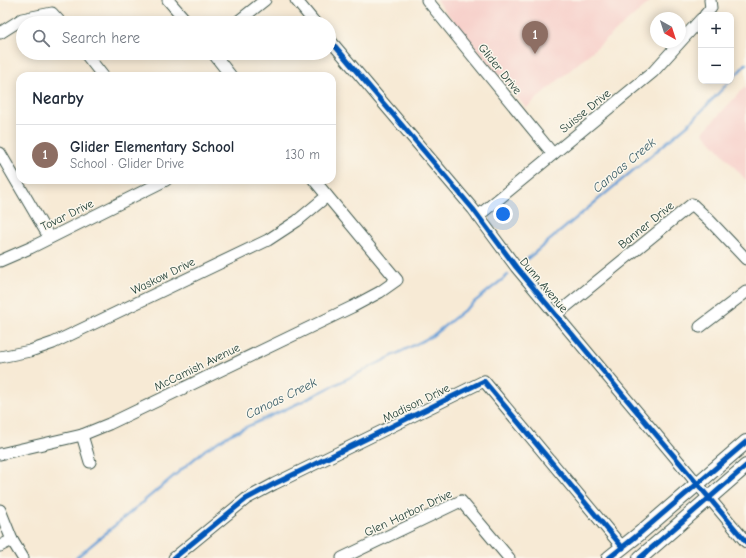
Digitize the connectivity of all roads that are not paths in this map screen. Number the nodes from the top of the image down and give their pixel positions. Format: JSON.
{"nodes":[{"id":1,"x":168,"y":0,"type":"edge"},
{"id":2,"x":264,"y":0,"type":"edge"},
{"id":3,"x":296,"y":0,"type":"edge"},
{"id":4,"x":427,"y":0,"type":"edge"},
{"id":5,"x":710,"y":0,"type":"edge"},
{"id":6,"x":708,"y":12,"type":"edge"},
{"id":7,"x":37,"y":16,"type":"edge"},
{"id":8,"x":55,"y":16,"type":"edge"},
{"id":9,"x":182,"y":16,"type":"edge"},
{"id":10,"x":245,"y":16,"type":"edge"},
{"id":11,"x":309,"y":16,"type":"edge"},
{"id":12,"x":698,"y":22,"type":"edge"},
{"id":13,"x":16,"y":23,"type":"edge"},
{"id":14,"x":0,"y":33,"type":"edge"},
{"id":15,"x":336,"y":47,"type":"edge"},
{"id":16,"x":90,"y":60,"type":"edge"},
{"id":17,"x":218,"y":60,"type":"edge"},
{"id":18,"x":100,"y":72,"type":"edge"},
{"id":19,"x":228,"y":72,"type":"edge"},
{"id":20,"x":0,"y":153,"type":"edge"},
{"id":21,"x":553,"y":154,"type":"junction"},
{"id":22,"x":16,"y":180,"type":"edge"},
{"id":23,"x":18,"y":184,"type":"edge"},
{"id":24,"x":158,"y":184,"type":"edge"},
{"id":25,"x":317,"y":184,"type":"edge"},
{"id":26,"x":327,"y":196,"type":"junction"},
{"id":27,"x":478,"y":216,"type":"junction"},
{"id":28,"x":49,"y":237,"type":"junction"},
{"id":29,"x":746,"y":259,"type":"edge"},
{"id":30,"x":0,"y":261,"type":"edge"},
{"id":31,"x":746,"y":292,"type":"edge"},
{"id":32,"x":556,"y":314,"type":"junction"},
{"id":33,"x":700,"y":327,"type":"dead end"},
{"id":34,"x":0,"y":357,"type":"edge"},
{"id":35,"x":82,"y":435,"type":"junction"},
{"id":36,"x":746,"y":442,"type":"edge"},
{"id":37,"x":0,"y":454,"type":"edge"},
{"id":38,"x":90,"y":462,"type":"dead end"},
{"id":39,"x":746,"y":466,"type":"edge"},
{"id":40,"x":697,"y":484,"type":"junction"},
{"id":41,"x":709,"y":498,"type":"junction"},
{"id":42,"x":0,"y":510,"type":"edge"},
{"id":43,"x":12,"y":540,"type":"junction"},
{"id":44,"x":746,"y":542,"type":"edge"},
{"id":45,"x":0,"y":546,"type":"edge"},
{"id":46,"x":622,"y":548,"type":"junction"},
{"id":47,"x":23,"y":558,"type":"edge"},
{"id":48,"x":174,"y":558,"type":"edge"},
{"id":49,"x":342,"y":558,"type":"edge"},
{"id":50,"x":509,"y":558,"type":"edge"},
{"id":51,"x":609,"y":558,"type":"edge"},
{"id":52,"x":640,"y":558,"type":"edge"}],
"edges":[{"from":1,"to":9,"type":"street"},
{"from":2,"to":10,"type":"street"},
{"from":3,"to":11,"type":"street"},
{"from":4,"to":21,"type":"street","name":"Glider Drive"},
{"from":5,"to":6,"type":"street"},
{"from":7,"to":8,"type":"street"},
{"from":12,"to":21,"type":"street","name":"Suisse Drive"},
{"from":13,"to":14,"type":"street"},
{"from":15,"to":27,"type":"street","name":"Dunn Avenue"},
{"from":16,"to":18,"type":"street"},
{"from":17,"to":19,"type":"street"},
{"from":20,"to":22,"type":"street"},
{"from":21,"to":27,"type":"street","name":"Suisse Drive"},
{"from":23,"to":28,"type":"street"},
{"from":24,"to":28,"type":"street","name":"Tovar Drive"},
{"from":25,"to":26,"type":"street"},
{"from":26,"to":34,"type":"street","name":"Waskow Drive"},
{"from":26,"to":35,"type":"street","name":"McCamish Avenue"},
{"from":27,"to":32,"type":"street","name":"Dunn Avenue"},
{"from":28,"to":30,"type":"street","name":"Tovar Drive"},
{"from":29,"to":32,"type":"street","name":"Banner Drive"},
{"from":31,"to":33,"type":"street"},
{"from":32,"to":40,"type":"street","name":"Dunn Avenue"},
{"from":35,"to":37,"type":"street","name":"McCamish Avenue"},
{"from":35,"to":38,"type":"street"},
{"from":36,"to":40,"type":"main road"},
{"from":39,"to":41,"type":"main road"},
{"from":40,"to":41,"type":"street","name":"Dunn Avenue"},
{"from":40,"to":46,"type":"main road"},
{"from":41,"to":44,"type":"street","name":"Dunn Avenue"},
{"from":41,"to":52,"type":"main road"},
{"from":42,"to":43,"type":"street"},
{"from":43,"to":45,"type":"street"},
{"from":43,"to":47,"type":"street"},
{"from":46,"to":48,"type":"street","name":"Madison Drive"},
{"from":46,"to":51,"type":"main road"},
{"from":49,"to":50,"type":"street","name":"Glen Harbor Drive"}]}
